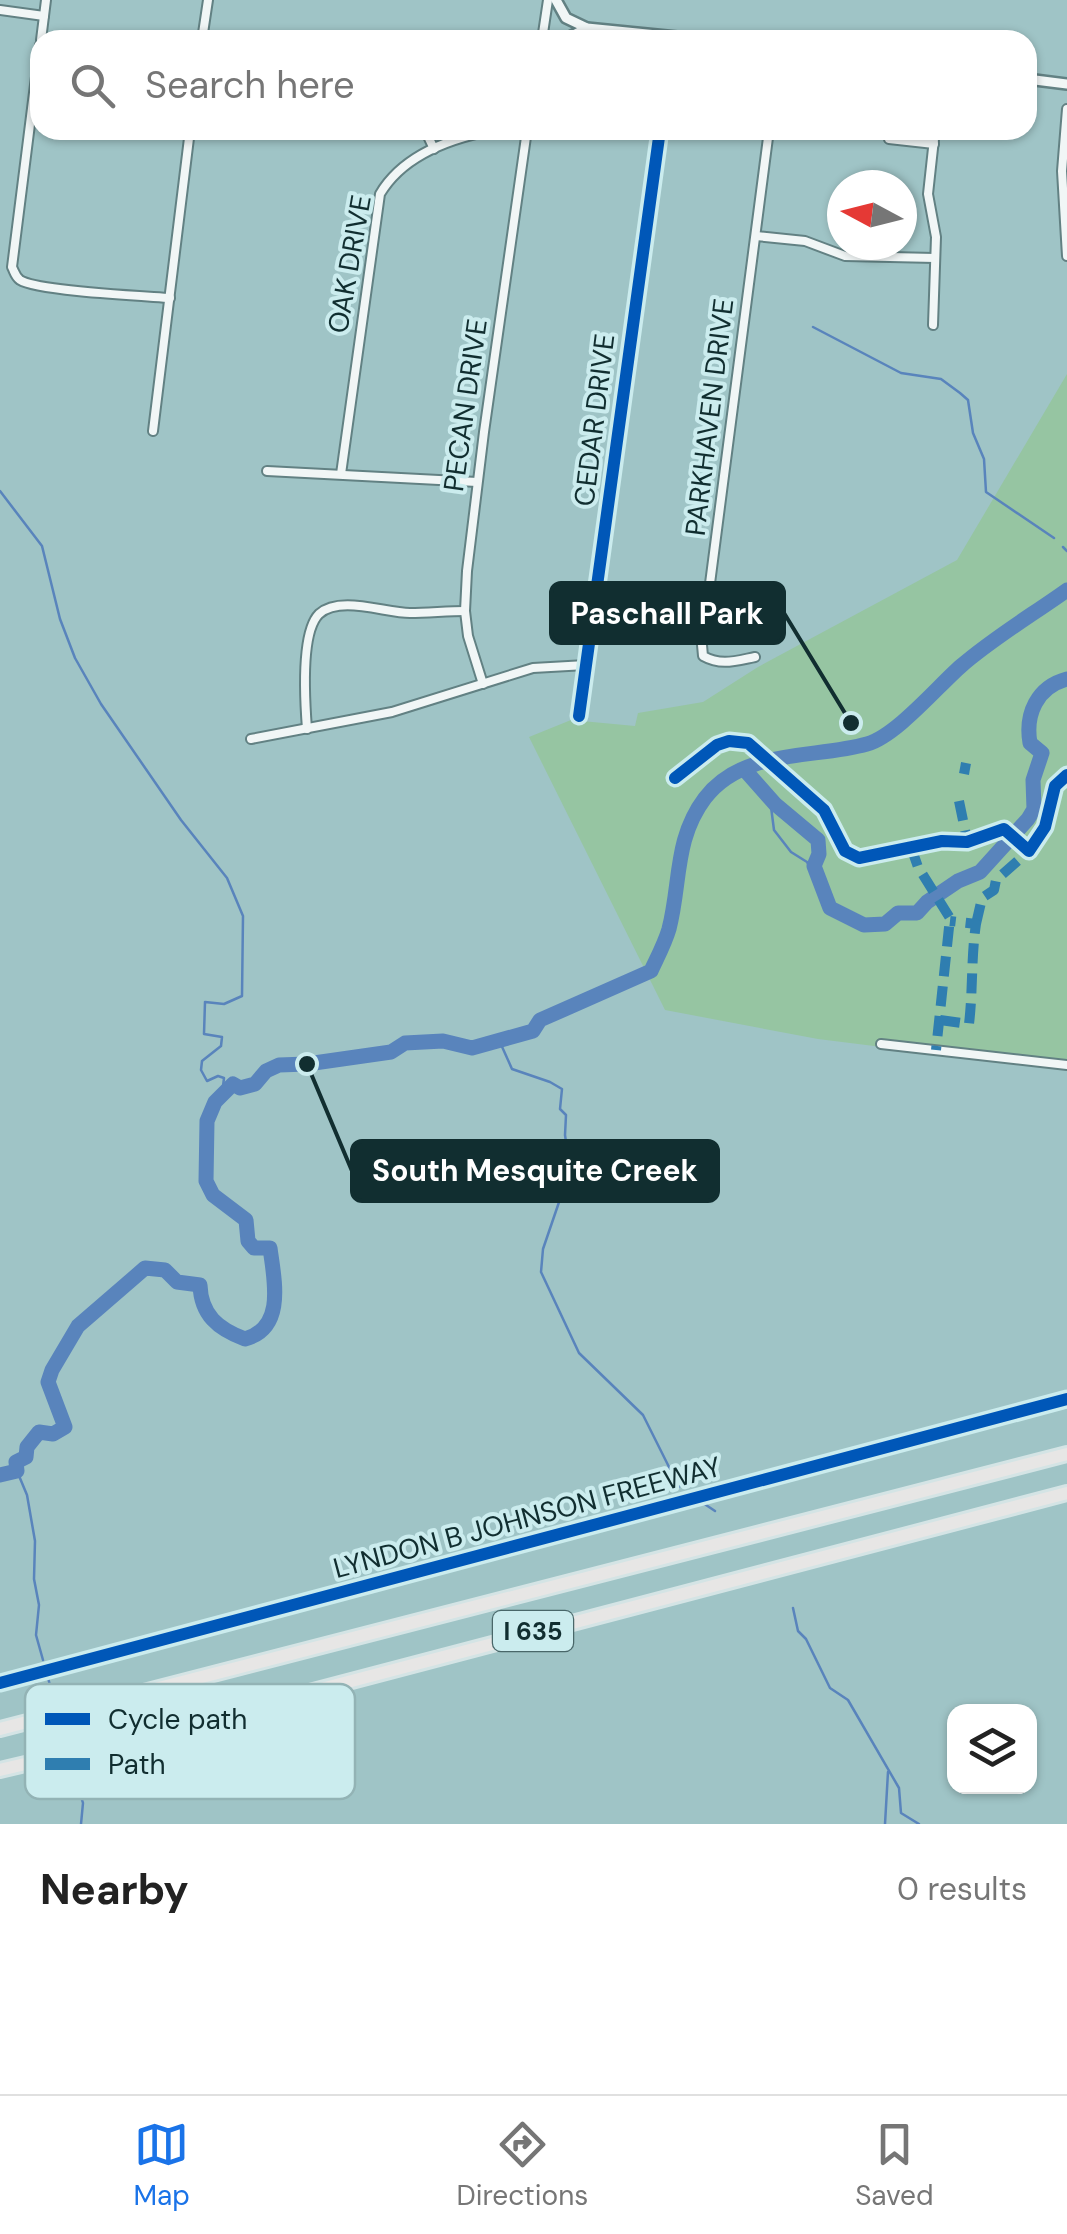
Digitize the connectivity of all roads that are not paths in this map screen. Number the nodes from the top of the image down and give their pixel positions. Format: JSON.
{"nodes":[{"id":1,"x":46,"y":0,"type":"edge"},
{"id":2,"x":208,"y":0,"type":"edge"},
{"id":3,"x":548,"y":0,"type":"edge"},
{"id":4,"x":556,"y":0,"type":"edge"},
{"id":5,"x":0,"y":10,"type":"edge"},
{"id":6,"x":44,"y":16,"type":"junction"},
{"id":7,"x":587,"y":28,"type":"junction"},
{"id":8,"x":42,"y":30,"type":"edge"},
{"id":9,"x":204,"y":30,"type":"edge"},
{"id":10,"x":544,"y":30,"type":"edge"},
{"id":11,"x":583,"y":30,"type":"edge"},
{"id":12,"x":604,"y":30,"type":"edge"},
{"id":13,"x":1037,"y":80,"type":"edge"},
{"id":14,"x":1067,"y":84,"type":"edge"},
{"id":15,"x":1067,"y":109,"type":"edge"},
{"id":16,"x":30,"y":122,"type":"edge"},
{"id":17,"x":189,"y":140,"type":"edge"},
{"id":18,"x":430,"y":140,"type":"edge"},
{"id":19,"x":457,"y":140,"type":"edge"},
{"id":20,"x":525,"y":140,"type":"edge"},
{"id":21,"x":659,"y":140,"type":"edge"},
{"id":22,"x":768,"y":140,"type":"edge"},
{"id":23,"x":898,"y":140,"type":"edge"},
{"id":24,"x":935,"y":140,"type":"edge"},
{"id":25,"x":934,"y":144,"type":"junction"},
{"id":26,"x":434,"y":149,"type":"junction"},
{"id":27,"x":756,"y":236,"type":"junction"},
{"id":28,"x":1067,"y":256,"type":"edge"},
{"id":29,"x":935,"y":258,"type":"junction"},
{"id":30,"x":170,"y":298,"type":"junction"},
{"id":31,"x":933,"y":325,"type":"dead end"},
{"id":32,"x":152,"y":431,"type":"dead end"},
{"id":33,"x":268,"y":471,"type":"dead end"},
{"id":34,"x":341,"y":474,"type":"junction"},
{"id":35,"x":477,"y":482,"type":"junction"},
{"id":36,"x":465,"y":611,"type":"junction"},
{"id":37,"x":755,"y":657,"type":"dead end"},
{"id":38,"x":586,"y":665,"type":"junction"},
{"id":39,"x":484,"y":684,"type":"junction"},
{"id":40,"x":579,"y":716,"type":"dead end"},
{"id":41,"x":307,"y":728,"type":"junction"},
{"id":42,"x":252,"y":738,"type":"dead end"},
{"id":43,"x":880,"y":1044,"type":"dead end"},
{"id":44,"x":1067,"y":1065,"type":"edge"},
{"id":45,"x":1067,"y":1399,"type":"edge"},
{"id":46,"x":1067,"y":1454,"type":"edge"},
{"id":47,"x":1067,"y":1493,"type":"edge"},
{"id":48,"x":0,"y":1683,"type":"edge"},
{"id":49,"x":175,"y":1684,"type":"edge"},
{"id":50,"x":339,"y":1684,"type":"edge"},
{"id":51,"x":25,"y":1723,"type":"edge"},
{"id":52,"x":0,"y":1729,"type":"edge"},
{"id":53,"x":25,"y":1765,"type":"edge"},
{"id":54,"x":0,"y":1771,"type":"edge"}],
"edges":[{"from":1,"to":6,"type":"street"},
{"from":2,"to":9,"type":"street"},
{"from":3,"to":10,"type":"street"},
{"from":4,"to":7,"type":"street"},
{"from":5,"to":6,"type":"street"},
{"from":6,"to":8,"type":"street"},
{"from":7,"to":11,"type":"street"},
{"from":7,"to":12,"type":"street"},
{"from":13,"to":14,"type":"street"},
{"from":15,"to":28,"type":"street"},
{"from":16,"to":30,"type":"street"},
{"from":17,"to":30,"type":"street"},
{"from":18,"to":26,"type":"street"},
{"from":19,"to":26,"type":"street","name":"OAK DRIVE"},
{"from":20,"to":35,"type":"street","name":"PECAN DRIVE"},
{"from":21,"to":38,"type":"street","name":"CEDAR DRIVE"},
{"from":22,"to":27,"type":"street","name":"PARKHAVEN DRIVE"},
{"from":23,"to":25,"type":"street"},
{"from":24,"to":25,"type":"street"},
{"from":25,"to":29,"type":"street"},
{"from":26,"to":34,"type":"street","name":"OAK DRIVE"},
{"from":27,"to":29,"type":"street"},
{"from":27,"to":37,"type":"street","name":"PARKHAVEN DRIVE"},
{"from":29,"to":31,"type":"street"},
{"from":30,"to":32,"type":"street"},
{"from":33,"to":34,"type":"street"},
{"from":34,"to":35,"type":"street"},
{"from":35,"to":36,"type":"street","name":"PECAN DRIVE"},
{"from":36,"to":39,"type":"street","name":"PECAN DRIVE"},
{"from":36,"to":41,"type":"street"},
{"from":38,"to":39,"type":"street"},
{"from":38,"to":40,"type":"street","name":"CEDAR DRIVE"},
{"from":39,"to":41,"type":"street"},
{"from":41,"to":42,"type":"street"},
{"from":43,"to":44,"type":"street"},
{"from":45,"to":48,"type":"street","name":"LYNDON B JOHNSON FREEWAY"},
{"from":46,"to":49,"type":"highway","number":"I 635"},
{"from":47,"to":50,"type":"highway","number":"I 635"},
{"from":51,"to":52,"type":"highway","number":"I 635"},
{"from":53,"to":54,"type":"highway","number":"I 635"}]}
